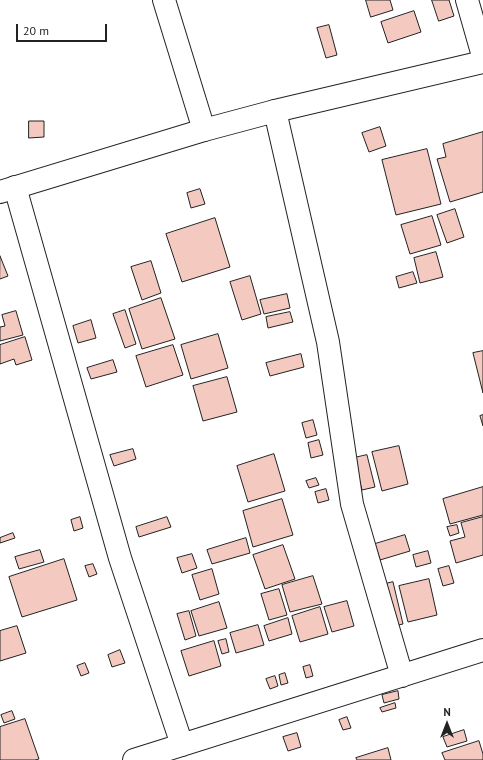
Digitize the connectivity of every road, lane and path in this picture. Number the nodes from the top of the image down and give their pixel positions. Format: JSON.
{"nodes":[{"id":1,"x":164,"y":0,"type":"edge"},
{"id":2,"x":467,"y":0,"type":"edge"},
{"id":3,"x":483,"y":56,"type":"edge"},
{"id":4,"x":483,"y":62,"type":"edge"},
{"id":5,"x":275,"y":111,"type":"junction"},
{"id":6,"x":204,"y":130,"type":"junction"},
{"id":7,"x":7,"y":189,"type":"edge"},
{"id":8,"x":483,"y":650,"type":"edge"},
{"id":9,"x":402,"y":676,"type":"junction"},
{"id":10,"x":182,"y":745,"type":"junction"},
{"id":11,"x":134,"y":760,"type":"edge"}],
"edges":[{"from":1,"to":6,"type":"street"},
{"from":2,"to":3,"type":"street"},
{"from":4,"to":5,"type":"street"},
{"from":5,"to":6,"type":"street"},
{"from":5,"to":9,"type":"street"},
{"from":6,"to":7,"type":"street"},
{"from":7,"to":10,"type":"street"},
{"from":8,"to":9,"type":"street"},
{"from":9,"to":10,"type":"street"},
{"from":10,"to":11,"type":"street"}]}
